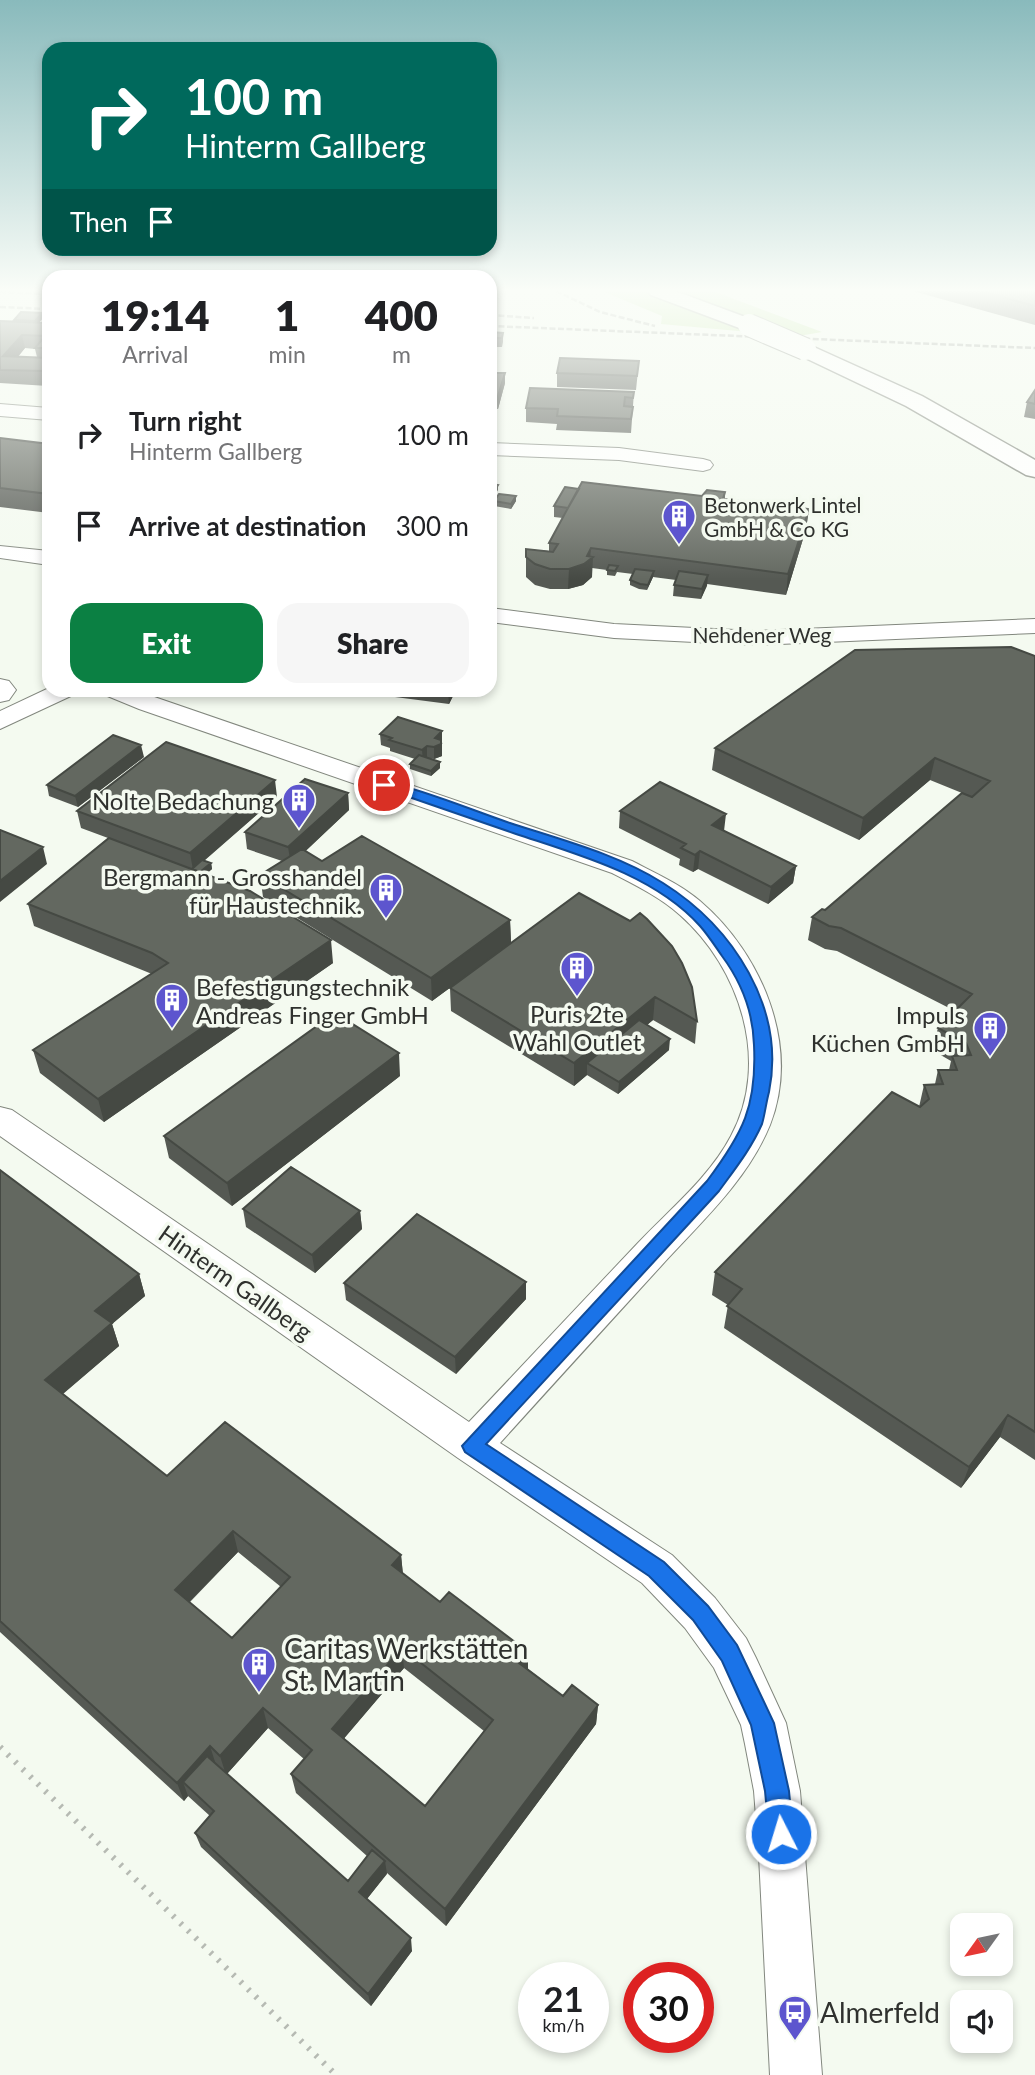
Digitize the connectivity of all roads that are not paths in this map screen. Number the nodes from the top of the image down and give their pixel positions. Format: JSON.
{"nodes":[{"id":1,"x":886,"y":388,"type":"edge"},
{"id":2,"x":0,"y":410,"type":"edge"},
{"id":3,"x":42,"y":413,"type":"edge"},
{"id":4,"x":497,"y":449,"type":"edge"},
{"id":5,"x":703,"y":465,"type":"dead end"},
{"id":6,"x":1035,"y":470,"type":"edge"},
{"id":7,"x":0,"y":552,"type":"edge"},
{"id":8,"x":42,"y":557,"type":"edge"},
{"id":9,"x":497,"y":616,"type":"edge"},
{"id":10,"x":1035,"y":626,"type":"edge"},
{"id":11,"x":0,"y":686,"type":"edge"},
{"id":12,"x":0,"y":695,"type":"edge"},
{"id":13,"x":50,"y":697,"type":"edge"},
{"id":14,"x":131,"y":697,"type":"edge"},
{"id":15,"x":0,"y":721,"type":"edge"},
{"id":16,"x":0,"y":1119,"type":"edge"},
{"id":17,"x":472,"y":1446,"type":"junction"},
{"id":18,"x":796,"y":2075,"type":"edge"}],
"edges":[{"from":1,"to":6,"type":"main road","bridge":true},
{"from":2,"to":3,"type":"street"},
{"from":4,"to":5,"type":"street"},
{"from":7,"to":8,"type":"street"},
{"from":9,"to":10,"type":"street","name":"Nehdener Weg"},
{"from":11,"to":12,"type":"street"},
{"from":13,"to":15,"type":"street"},
{"from":14,"to":17,"type":"street"},
{"from":16,"to":17,"type":"street","name":"Hinterm Gallberg"},
{"from":17,"to":18,"type":"street","name":"Hinterm Gallberg"}]}
